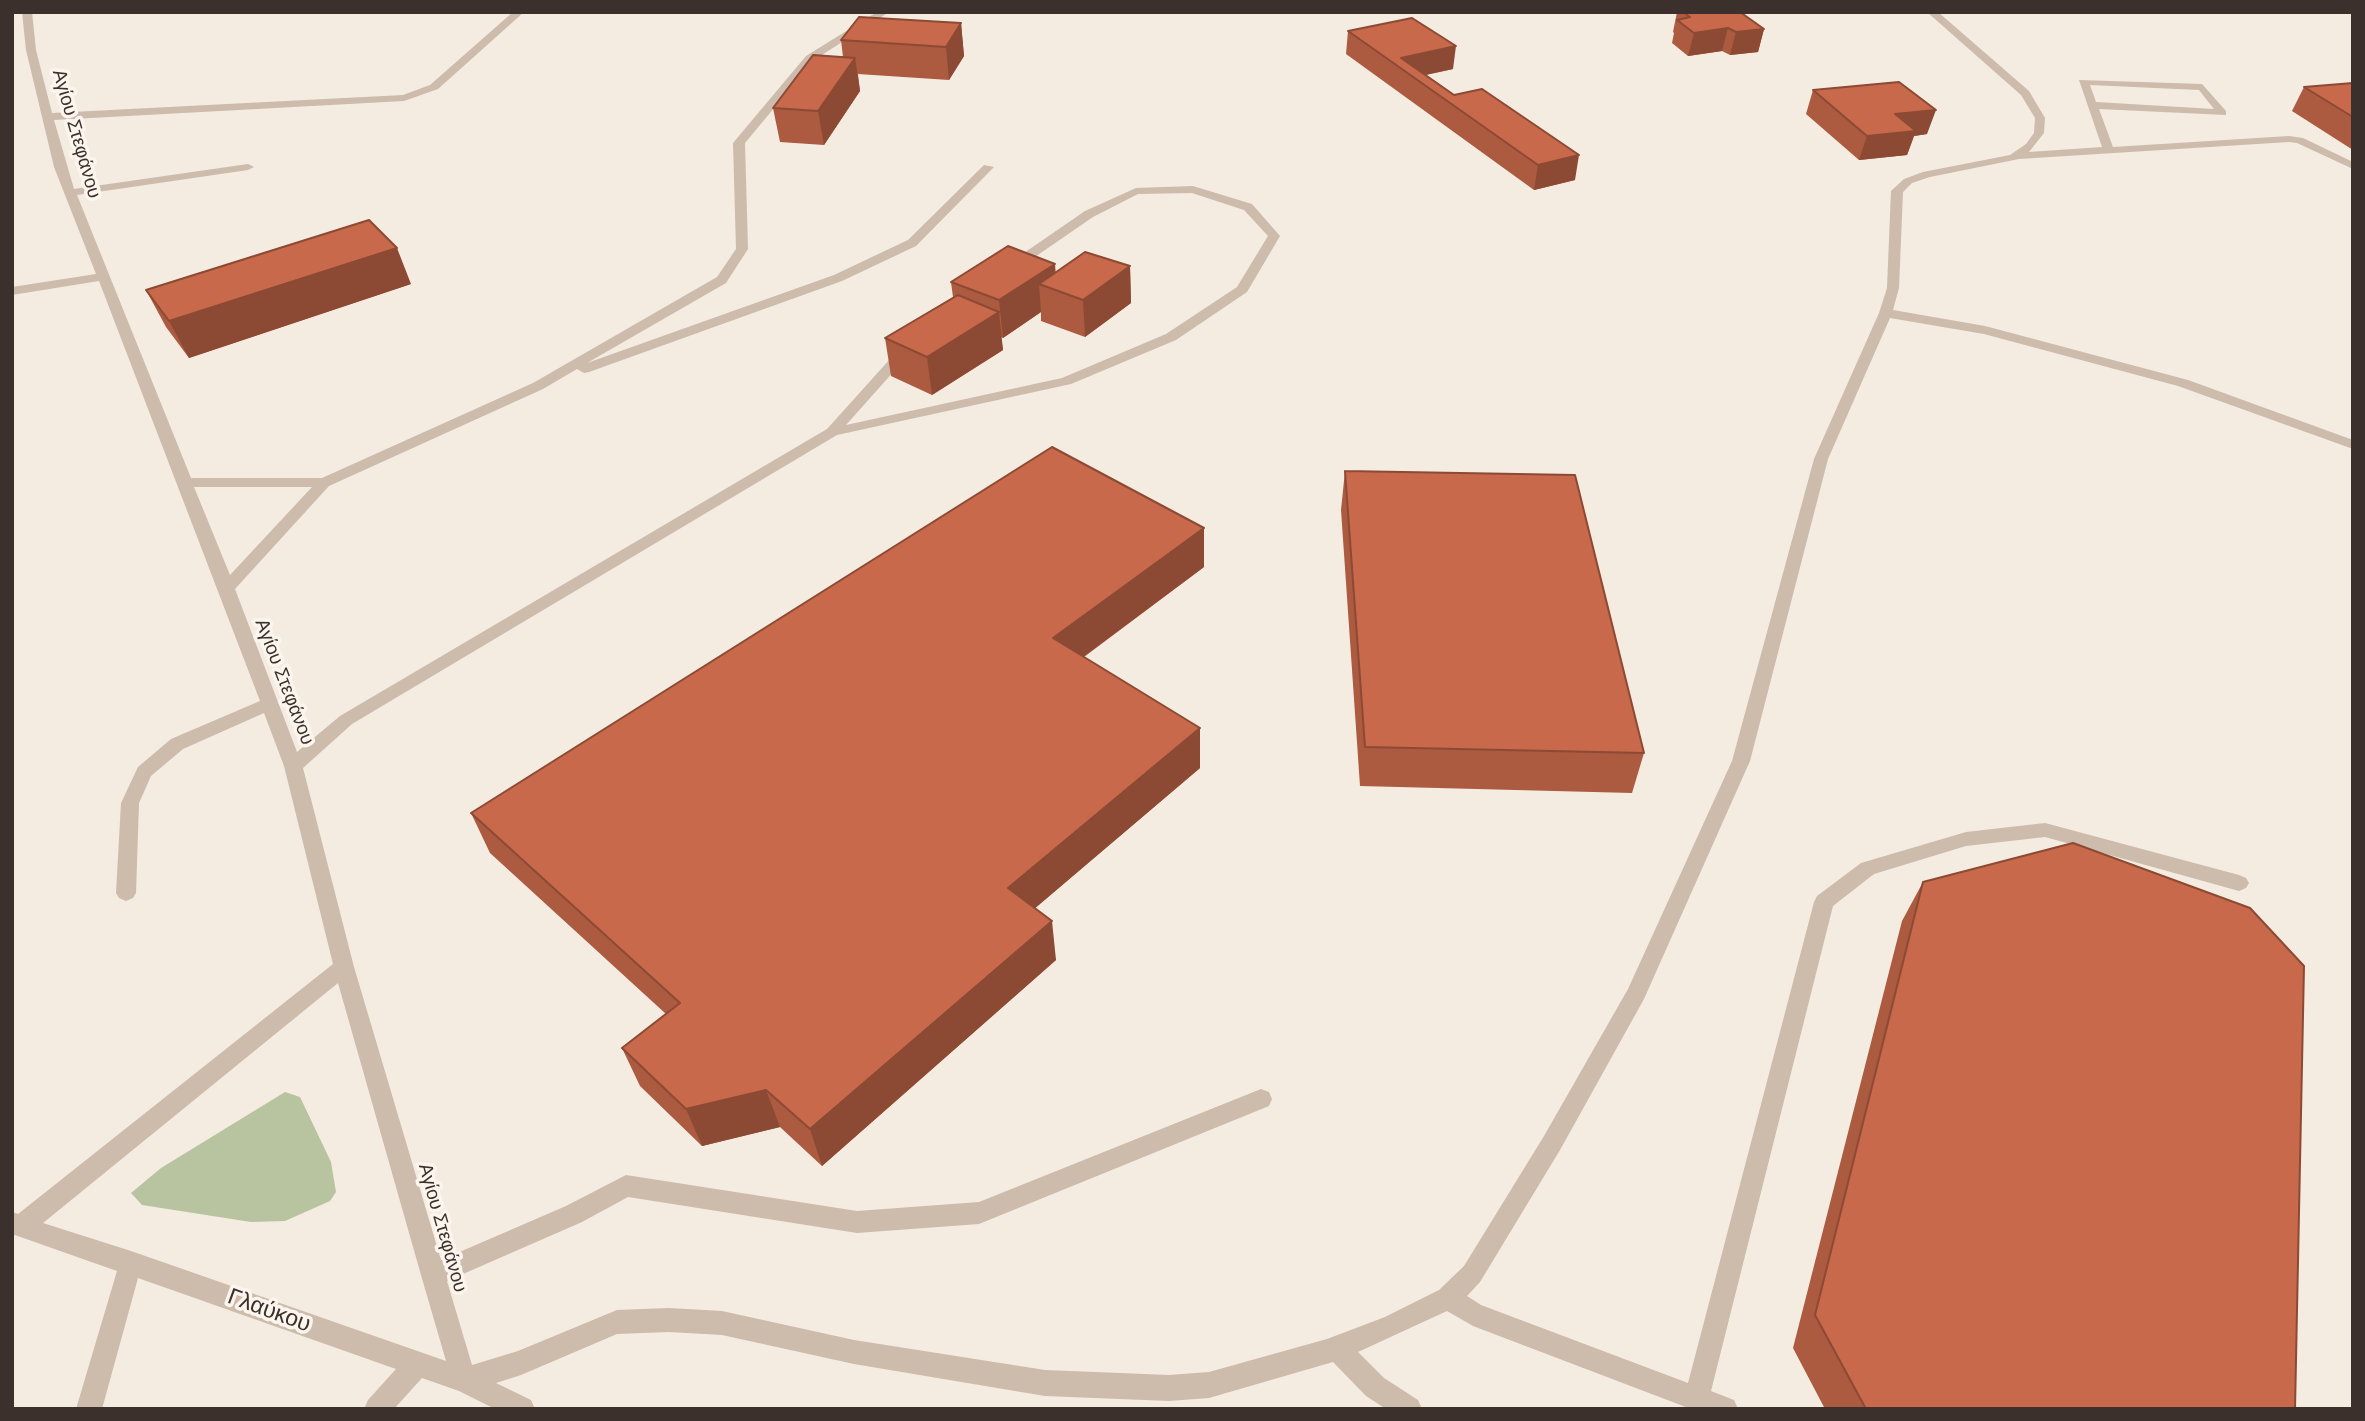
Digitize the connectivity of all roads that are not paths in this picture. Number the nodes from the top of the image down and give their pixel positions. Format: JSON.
{"nodes":[{"id":1,"x":27,"y":12,"type":"edge"},
{"id":2,"x":519,"y":12,"type":"edge"},
{"id":3,"x":884,"y":12,"type":"edge"},
{"id":4,"x":1932,"y":12,"type":"edge"},
{"id":5,"x":2092,"y":105,"type":"junction"},
{"id":6,"x":47,"y":117,"type":"junction"},
{"id":7,"x":2109,"y":150,"type":"junction"},
{"id":8,"x":2015,"y":156,"type":"junction"},
{"id":9,"x":2353,"y":166,"type":"edge"},
{"id":10,"x":248,"y":167,"type":"dead end"},
{"id":11,"x":988,"y":167,"type":"dead end"},
{"id":12,"x":70,"y":192,"type":"junction"},
{"id":13,"x":1004,"y":272,"type":"edge"},
{"id":14,"x":102,"y":277,"type":"junction"},
{"id":15,"x":12,"y":291,"type":"edge"},
{"id":16,"x":1886,"y":313,"type":"junction"},
{"id":17,"x":915,"y":343,"type":"edge"},
{"id":18,"x":538,"y":386,"type":"junction"},
{"id":19,"x":832,"y":432,"type":"junction"},
{"id":20,"x":2353,"y":445,"type":"edge"},
{"id":21,"x":184,"y":482,"type":"junction"},
{"id":22,"x":324,"y":483,"type":"junction"},
{"id":23,"x":227,"y":588,"type":"junction"},
{"id":24,"x":270,"y":704,"type":"junction"},
{"id":25,"x":293,"y":766,"type":"junction"},
{"id":26,"x":2239,"y":883,"type":"dead end"},
{"id":27,"x":126,"y":893,"type":"dead end"},
{"id":28,"x":344,"y":967,"type":"junction"},
{"id":29,"x":1261,"y":1099,"type":"dead end"},
{"id":30,"x":17,"y":1224,"type":"edge"},
{"id":31,"x":131,"y":1262,"type":"junction"},
{"id":32,"x":433,"y":1275,"type":"junction"},
{"id":33,"x":1448,"y":1298,"type":"junction"},
{"id":34,"x":1336,"y":1348,"type":"junction"},
{"id":35,"x":417,"y":1364,"type":"junction"},
{"id":36,"x":464,"y":1380,"type":"junction"},
{"id":37,"x":1697,"y":1398,"type":"junction"},
{"id":38,"x":89,"y":1409,"type":"edge"},
{"id":39,"x":377,"y":1409,"type":"edge"},
{"id":40,"x":522,"y":1409,"type":"edge"},
{"id":41,"x":1409,"y":1409,"type":"edge"},
{"id":42,"x":1725,"y":1409,"type":"edge"}],
"edges":[{"from":1,"to":6,"type":"street","name":"Αγίου Στεφάνου"},
{"from":2,"to":6,"type":"street"},
{"from":3,"to":18,"type":"street"},
{"from":4,"to":8,"type":"street"},
{"from":5,"to":5,"type":"street"},
{"from":5,"to":7,"type":"street"},
{"from":6,"to":12,"type":"street","name":"Αγίου Στεφάνου"},
{"from":7,"to":8,"type":"street"},
{"from":7,"to":9,"type":"street"},
{"from":8,"to":16,"type":"street"},
{"from":10,"to":12,"type":"street"},
{"from":11,"to":18,"type":"street"},
{"from":12,"to":14,"type":"street","name":"Αγίου Στεφάνου"},
{"from":13,"to":19,"type":"street"},
{"from":14,"to":15,"type":"street"},
{"from":14,"to":21,"type":"street","name":"Αγίου Στεφάνου"},
{"from":16,"to":20,"type":"street"},
{"from":16,"to":33,"type":"street"},
{"from":17,"to":19,"type":"street"},
{"from":18,"to":22,"type":"street"},
{"from":19,"to":25,"type":"street"},
{"from":21,"to":22,"type":"street"},
{"from":21,"to":23,"type":"street","name":"Αγίου Στεφάνου"},
{"from":22,"to":23,"type":"street"},
{"from":23,"to":24,"type":"street","name":"Αγίου Στεφάνου"},
{"from":24,"to":25,"type":"street","name":"Αγίου Στεφάνου"},
{"from":24,"to":27,"type":"street"},
{"from":25,"to":28,"type":"street","name":"Αγίου Στεφάνου"},
{"from":26,"to":37,"type":"street"},
{"from":28,"to":30,"type":"street"},
{"from":28,"to":32,"type":"street","name":"Αγίου Στεφάνου"},
{"from":29,"to":32,"type":"street"},
{"from":30,"to":31,"type":"street","name":"Γλαύκου"},
{"from":31,"to":35,"type":"street","name":"Γλαύκου"},
{"from":31,"to":38,"type":"street"},
{"from":32,"to":36,"type":"street","name":"Αγίου Στεφάνου"},
{"from":33,"to":34,"type":"street"},
{"from":33,"to":37,"type":"street"},
{"from":34,"to":36,"type":"street"},
{"from":34,"to":41,"type":"street"},
{"from":35,"to":36,"type":"street","name":"Γλαύκου"},
{"from":35,"to":39,"type":"street"},
{"from":36,"to":40,"type":"street","name":"Γλαύκου"},
{"from":37,"to":42,"type":"street"}]}
